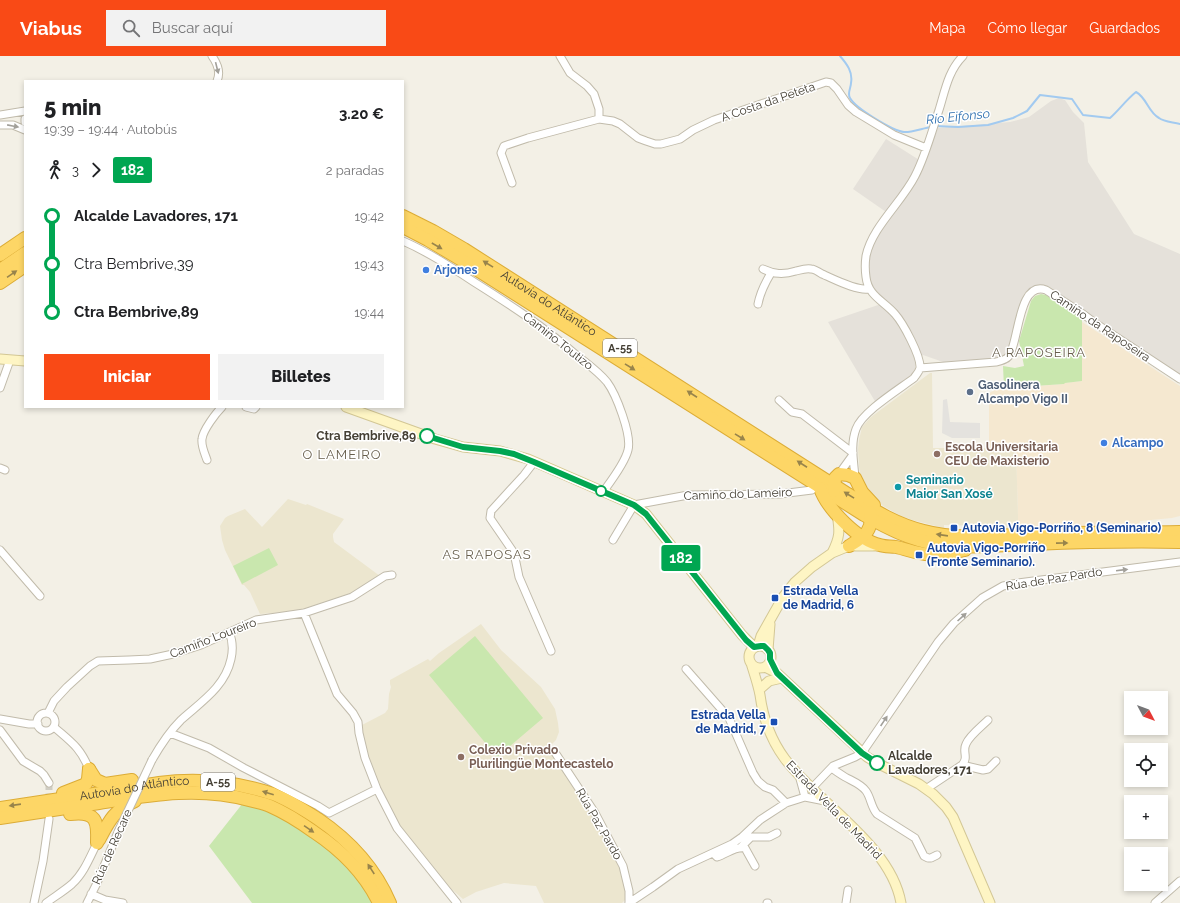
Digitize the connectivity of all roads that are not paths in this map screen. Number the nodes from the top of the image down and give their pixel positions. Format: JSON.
{"nodes":[{"id":1,"x":212,"y":56,"type":"edge"},
{"id":2,"x":560,"y":56,"type":"edge"},
{"id":3,"x":963,"y":56,"type":"edge"},
{"id":4,"x":218,"y":80,"type":"edge"},
{"id":5,"x":24,"y":111,"type":"edge"},
{"id":6,"x":0,"y":115,"type":"edge"},
{"id":7,"x":599,"y":119,"type":"junction"},
{"id":8,"x":0,"y":125,"type":"edge"},
{"id":9,"x":24,"y":130,"type":"edge"},
{"id":10,"x":926,"y":148,"type":"junction"},
{"id":11,"x":512,"y":182,"type":"dead end"},
{"id":12,"x":404,"y":216,"type":"edge"},
{"id":13,"x":404,"y":228,"type":"edge"},
{"id":14,"x":24,"y":239,"type":"edge"},
{"id":15,"x":404,"y":242,"type":"edge"},
{"id":16,"x":24,"y":254,"type":"edge"},
{"id":17,"x":0,"y":255,"type":"edge"},
{"id":18,"x":24,"y":267,"type":"edge"},
{"id":19,"x":763,"y":268,"type":"dead end"},
{"id":20,"x":0,"y":270,"type":"edge"},
{"id":21,"x":771,"y":273,"type":"junction"},
{"id":22,"x":0,"y":283,"type":"edge"},
{"id":23,"x":869,"y":289,"type":"junction"},
{"id":24,"x":758,"y":304,"type":"dead end"},
{"id":25,"x":0,"y":359,"type":"edge"},
{"id":26,"x":10,"y":360,"type":"junction"},
{"id":27,"x":24,"y":361,"type":"edge"},
{"id":28,"x":920,"y":368,"type":"junction"},
{"id":29,"x":1180,"y":379,"type":"edge"},
{"id":30,"x":0,"y":388,"type":"edge"},
{"id":31,"x":779,"y":400,"type":"dead end"},
{"id":32,"x":221,"y":408,"type":"edge"},
{"id":33,"x":349,"y":408,"type":"edge"},
{"id":34,"x":852,"y":454,"type":"junction"},
{"id":35,"x":207,"y":460,"type":"dead end"},
{"id":36,"x":534,"y":462,"type":"junction"},
{"id":37,"x":839,"y":474,"type":"junction"},
{"id":38,"x":855,"y":478,"type":"junction"},
{"id":39,"x":819,"y":486,"type":"junction"},
{"id":40,"x":834,"y":491,"type":"junction"},
{"id":41,"x":603,"y":492,"type":"junction"},
{"id":42,"x":862,"y":492,"type":"junction"},
{"id":43,"x":634,"y":505,"type":"junction"},
{"id":44,"x":870,"y":513,"type":"junction"},
{"id":45,"x":837,"y":514,"type":"junction"},
{"id":46,"x":888,"y":518,"type":"junction"},
{"id":47,"x":1180,"y":526,"type":"edge"},
{"id":48,"x":1166,"y":532,"type":"junction"},
{"id":49,"x":1180,"y":532,"type":"edge"},
{"id":50,"x":863,"y":537,"type":"junction"},
{"id":51,"x":613,"y":540,"type":"dead end"},
{"id":52,"x":1180,"y":542,"type":"edge"},
{"id":53,"x":849,"y":546,"type":"junction"},
{"id":54,"x":881,"y":546,"type":"junction"},
{"id":55,"x":982,"y":546,"type":"junction"},
{"id":56,"x":0,"y":550,"type":"edge"},
{"id":57,"x":832,"y":553,"type":"junction"},
{"id":58,"x":1180,"y":562,"type":"edge"},
{"id":59,"x":392,"y":575,"type":"dead end"},
{"id":60,"x":40,"y":596,"type":"dead end"},
{"id":61,"x":304,"y":613,"type":"junction"},
{"id":62,"x":770,"y":621,"type":"junction"},
{"id":63,"x":229,"y":632,"type":"junction"},
{"id":64,"x":761,"y":636,"type":"junction"},
{"id":65,"x":745,"y":639,"type":"junction"},
{"id":66,"x":756,"y":647,"type":"junction"},
{"id":67,"x":551,"y":652,"type":"dead end"},
{"id":68,"x":750,"y":659,"type":"junction"},
{"id":69,"x":766,"y":661,"type":"junction"},
{"id":70,"x":686,"y":669,"type":"dead end"},
{"id":71,"x":779,"y":676,"type":"junction"},
{"id":72,"x":760,"y":691,"type":"junction"},
{"id":73,"x":48,"y":713,"type":"junction"},
{"id":74,"x":0,"y":719,"type":"edge"},
{"id":75,"x":988,"y":720,"type":"dead end"},
{"id":76,"x":38,"y":724,"type":"junction"},
{"id":77,"x":54,"y":727,"type":"junction"},
{"id":78,"x":0,"y":730,"type":"edge"},
{"id":79,"x":170,"y":733,"type":"junction"},
{"id":80,"x":554,"y":751,"type":"dead end"},
{"id":81,"x":862,"y":753,"type":"junction"},
{"id":82,"x":996,"y":761,"type":"dead end"},
{"id":83,"x":962,"y":765,"type":"junction"},
{"id":84,"x":831,"y":768,"type":"junction"},
{"id":85,"x":89,"y":769,"type":"junction"},
{"id":86,"x":799,"y":775,"type":"junction"},
{"id":87,"x":203,"y":781,"type":"junction"},
{"id":88,"x":49,"y":783,"type":"tunnel mouth"},
{"id":89,"x":812,"y":788,"type":"junction"},
{"id":90,"x":376,"y":789,"type":"junction"},
{"id":91,"x":926,"y":789,"type":"junction"},
{"id":92,"x":145,"y":796,"type":"junction"},
{"id":93,"x":805,"y":797,"type":"junction"},
{"id":94,"x":44,"y":801,"type":"junction"},
{"id":95,"x":825,"y":801,"type":"junction"},
{"id":96,"x":786,"y":803,"type":"junction"},
{"id":97,"x":0,"y":808,"type":"edge"},
{"id":98,"x":0,"y":818,"type":"edge"},
{"id":99,"x":49,"y":819,"type":"dead end"},
{"id":100,"x":0,"y":823,"type":"edge"},
{"id":101,"x":777,"y":833,"type":"dead end"},
{"id":102,"x":97,"y":843,"type":"junction"},
{"id":103,"x":741,"y":847,"type":"junction"},
{"id":104,"x":713,"y":853,"type":"junction"},
{"id":105,"x":937,"y":855,"type":"dead end"},
{"id":106,"x":755,"y":866,"type":"dead end"},
{"id":107,"x":1180,"y":881,"type":"edge"},
{"id":108,"x":848,"y":890,"type":"dead end"},
{"id":109,"x":91,"y":894,"type":"junction"},
{"id":110,"x":104,"y":901,"type":"edge"},
{"id":111,"x":34,"y":903,"type":"edge"},
{"id":112,"x":46,"y":903,"type":"edge"},
{"id":113,"x":87,"y":903,"type":"edge"},
{"id":114,"x":123,"y":903,"type":"edge"},
{"id":115,"x":378,"y":903,"type":"edge"},
{"id":116,"x":390,"y":903,"type":"edge"},
{"id":117,"x":457,"y":903,"type":"edge"},
{"id":118,"x":629,"y":903,"type":"edge"},
{"id":119,"x":846,"y":903,"type":"edge"},
{"id":120,"x":901,"y":903,"type":"edge"},
{"id":121,"x":990,"y":903,"type":"edge"},
{"id":122,"x":1155,"y":903,"type":"edge"}],
"edges":[{"from":1,"to":4,"type":"street","one_way":true},
{"from":2,"to":7,"type":"street"},
{"from":3,"to":10,"type":"street"},
{"from":5,"to":6,"type":"street"},
{"from":7,"to":10,"type":"street","name":"A Costa da Peteta"},
{"from":7,"to":11,"type":"street"},
{"from":8,"to":9,"type":"street","one_way":true},
{"from":10,"to":23,"type":"street"},
{"from":40,"to":12,"type":"highway","name":"Autovía do Atlántico","number":"A-55","one_way":true},
{"from":13,"to":39,"type":"highway","name":"Autovía do Atlántico","number":"A-55","one_way":true},
{"from":14,"to":17,"type":"highway"},
{"from":15,"to":41,"type":"street","name":"Camiño Toutizo"},
{"from":16,"to":20,"type":"highway"},
{"from":22,"to":18,"type":"highway","one_way":true},
{"from":19,"to":21,"type":"street"},
{"from":21,"to":23,"type":"street"},
{"from":21,"to":24,"type":"street"},
{"from":23,"to":28,"type":"street"},
{"from":25,"to":26,"type":"street"},
{"from":26,"to":27,"type":"street"},
{"from":26,"to":30,"type":"street"},
{"from":28,"to":29,"type":"street","name":"Camiño da Raposeira"},
{"from":28,"to":34,"type":"street"},
{"from":31,"to":34,"type":"street"},
{"from":32,"to":35,"type":"street"},
{"from":33,"to":36,"type":"street"},
{"from":34,"to":37,"type":"street"},
{"from":34,"to":38,"type":"street"},
{"from":36,"to":41,"type":"street"},
{"from":36,"to":67,"type":"street"},
{"from":37,"to":38,"type":"highway"},
{"from":37,"to":40,"type":"highway"},
{"from":38,"to":42,"type":"highway"},
{"from":39,"to":40,"type":"highway","name":"Autovía do Atlántico","number":"A-55"},
{"from":39,"to":43,"type":"street","name":"Camiño do Lameiro"},
{"from":39,"to":45,"type":"highway"},
{"from":40,"to":44,"type":"highway","number":"A-55"},
{"from":40,"to":45,"type":"highway"},
{"from":41,"to":43,"type":"street"},
{"from":42,"to":44,"type":"highway"},
{"from":42,"to":46,"type":"highway"},
{"from":43,"to":51,"type":"street"},
{"from":43,"to":65,"type":"street"},
{"from":44,"to":46,"type":"highway","number":"A-55"},
{"from":44,"to":50,"type":"highway"},
{"from":44,"to":55,"type":"highway","number":"A-55"},
{"from":45,"to":50,"type":"highway"},
{"from":45,"to":57,"type":"street"},
{"from":48,"to":46,"type":"highway","number":"A-55","one_way":true},
{"from":47,"to":48,"type":"highway"},
{"from":48,"to":49,"type":"highway","number":"A-55"},
{"from":50,"to":53,"type":"highway"},
{"from":50,"to":54,"type":"highway"},
{"from":55,"to":52,"type":"highway","number":"A-55","one_way":true},
{"from":53,"to":54,"type":"street"},
{"from":53,"to":57,"type":"street","name":"Estrada Vella de Madrid"},
{"from":54,"to":55,"type":"highway"},
{"from":56,"to":60,"type":"street"},
{"from":57,"to":62,"type":"street","name":"Estrada Vella de Madrid"},
{"from":81,"to":58,"type":"street","name":"Rúa de Paz Pardo","one_way":true},
{"from":59,"to":61,"type":"street","name":"Camiño Loureiro"},
{"from":61,"to":63,"type":"street","name":"Camiño Loureiro"},
{"from":61,"to":90,"type":"street"},
{"from":62,"to":64,"type":"street","name":"Estrada Vella de Madrid"},
{"from":62,"to":69,"type":"street","name":"Estrada Vella de Madrid"},
{"from":63,"to":73,"type":"street","name":"Camiño Loureiro"},
{"from":63,"to":79,"type":"street","name":"Rúa de Recare"},
{"from":64,"to":65,"type":"street"},
{"from":64,"to":66,"type":"street","name":"Estrada Vella de Madrid"},
{"from":65,"to":66,"type":"street"},
{"from":65,"to":68,"type":"street"},
{"from":66,"to":68,"type":"street","name":"Estrada Vella de Madrid"},
{"from":66,"to":69,"type":"street"},
{"from":68,"to":69,"type":"street"},
{"from":68,"to":72,"type":"street","name":"Estrada Vella de Madrid"},
{"from":69,"to":71,"type":"street"},
{"from":69,"to":72,"type":"street","name":"Estrada Vella de Madrid"},
{"from":70,"to":96,"type":"street"},
{"from":71,"to":72,"type":"street"},
{"from":71,"to":81,"type":"street"},
{"from":72,"to":86,"type":"street","name":"Estrada Vella de Madrid"},
{"from":73,"to":76,"type":"street"},
{"from":73,"to":77,"type":"street"},
{"from":74,"to":76,"type":"street"},
{"from":75,"to":83,"type":"street"},
{"from":76,"to":77,"type":"street"},
{"from":77,"to":85,"type":"street"},
{"from":78,"to":88,"type":"street"},
{"from":79,"to":90,"type":"street"},
{"from":79,"to":109,"type":"street","name":"Rúa de Recare","bridge":true},
{"from":80,"to":118,"type":"street","name":"Rúa Paz Pardo"},
{"from":81,"to":84,"type":"street"},
{"from":81,"to":91,"type":"street"},
{"from":82,"to":83,"type":"street"},
{"from":83,"to":91,"type":"street"},
{"from":84,"to":89,"type":"street"},
{"from":84,"to":105,"type":"street"},
{"from":85,"to":87,"type":"highway"},
{"from":85,"to":94,"type":"highway"},
{"from":86,"to":89,"type":"street","name":"Estrada Vella de Madrid"},
{"from":86,"to":93,"type":"street"},
{"from":87,"to":94,"type":"highway","name":"Autovía do Atlántico","number":"A-55"},
{"from":116,"to":87,"type":"highway","name":"Autovía do Atlántico","number":"A-55","one_way":true},
{"from":89,"to":95,"type":"street","name":"Estrada Vella de Madrid"},
{"from":90,"to":117,"type":"street"},
{"from":91,"to":121,"type":"street"},
{"from":92,"to":98,"type":"highway","name":"Autovía do Atlántico","number":"A-55"},
{"from":92,"to":102,"type":"highway"},
{"from":92,"to":115,"type":"highway","name":"Autovía do Atlántico","number":"A-55","one_way":true},
{"from":93,"to":95,"type":"street","name":"Rúa Paz Pardo"},
{"from":93,"to":96,"type":"street","name":"Rúa Paz Pardo"},
{"from":94,"to":97,"type":"highway","name":"Autovía do Atlántico","number":"A-55","one_way":true},
{"from":95,"to":120,"type":"street","name":"Estrada Vella de Madrid"},
{"from":96,"to":104,"type":"street","name":"Rúa Paz Pardo"},
{"from":99,"to":111,"type":"street"},
{"from":100,"to":102,"type":"highway"},
{"from":101,"to":103,"type":"street"},
{"from":102,"to":112,"type":"street"},
{"from":103,"to":104,"type":"street"},
{"from":103,"to":106,"type":"street"},
{"from":104,"to":118,"type":"street","name":"Rúa Paz Pardo"},
{"from":107,"to":122,"type":"street"},
{"from":108,"to":119,"type":"street"},
{"from":109,"to":110,"type":"street"},
{"from":109,"to":113,"type":"street","name":"Rúa de Recare"},
{"from":110,"to":114,"type":"street"}]}
